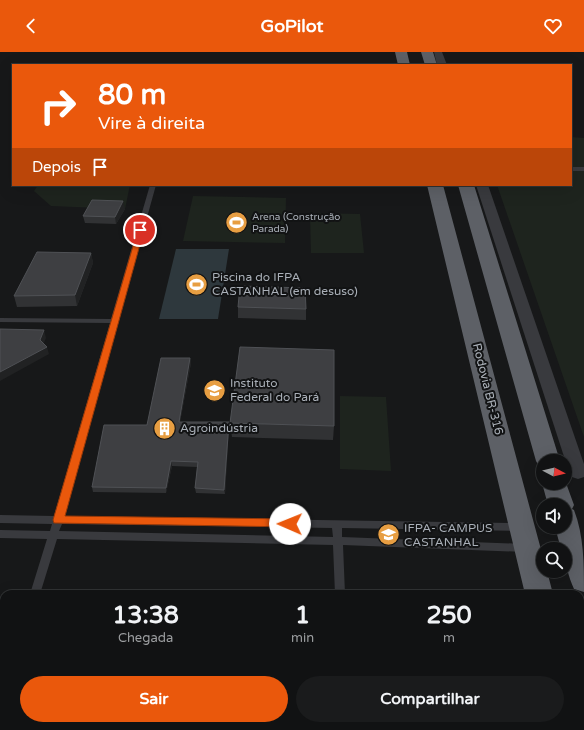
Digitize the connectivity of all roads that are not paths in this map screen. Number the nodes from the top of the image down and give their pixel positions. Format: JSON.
{"nodes":[{"id":1,"x":401,"y":52,"type":"edge"},
{"id":2,"x":427,"y":52,"type":"edge"},
{"id":3,"x":438,"y":52,"type":"edge"},
{"id":4,"x":404,"y":64,"type":"edge"},
{"id":5,"x":431,"y":64,"type":"edge"},
{"id":6,"x":442,"y":64,"type":"edge"},
{"id":7,"x":572,"y":169,"type":"edge"},
{"id":8,"x":584,"y":170,"type":"edge"},
{"id":9,"x":153,"y":186,"type":"edge"},
{"id":10,"x":435,"y":186,"type":"edge"},
{"id":11,"x":466,"y":186,"type":"edge"},
{"id":12,"x":482,"y":186,"type":"edge"},
{"id":13,"x":0,"y":320,"type":"edge"},
{"id":14,"x":114,"y":321,"type":"junction"},
{"id":15,"x":546,"y":454,"type":"edge"},
{"id":16,"x":576,"y":472,"type":"edge"},
{"id":17,"x":0,"y":519,"type":"edge"},
{"id":18,"x":58,"y":520,"type":"junction"},
{"id":19,"x":337,"y":524,"type":"junction"},
{"id":20,"x":523,"y":527,"type":"junction"},
{"id":21,"x":0,"y":534,"type":"edge"},
{"id":22,"x":570,"y":534,"type":"edge"},
{"id":23,"x":52,"y":535,"type":"junction"},
{"id":24,"x":338,"y":541,"type":"junction"},
{"id":25,"x":528,"y":548,"type":"junction"},
{"id":26,"x":584,"y":580,"type":"edge"},
{"id":27,"x":36,"y":590,"type":"edge"},
{"id":28,"x":340,"y":590,"type":"edge"},
{"id":29,"x":538,"y":590,"type":"edge"}],
"edges":[{"from":1,"to":4,"type":"highway"},
{"from":2,"to":5,"type":"highway"},
{"from":3,"to":6,"type":"street"},
{"from":7,"to":8,"type":"lane"},
{"from":9,"to":14,"type":"lane"},
{"from":10,"to":20,"type":"highway","name":"Rodovia BR-316"},
{"from":11,"to":15,"type":"highway"},
{"from":12,"to":16,"type":"street"},
{"from":13,"to":14,"type":"lane"},
{"from":14,"to":18,"type":"lane"},
{"from":17,"to":18,"type":"lane"},
{"from":18,"to":19,"type":"lane"},
{"from":18,"to":23,"type":"lane"},
{"from":19,"to":20,"type":"lane"},
{"from":19,"to":24,"type":"lane"},
{"from":20,"to":25,"type":"highway","name":"Rodovia BR-316"},
{"from":21,"to":23,"type":"lane"},
{"from":22,"to":26,"type":"highway"},
{"from":23,"to":24,"type":"lane"},
{"from":23,"to":27,"type":"lane"},
{"from":24,"to":25,"type":"lane"},
{"from":24,"to":28,"type":"lane"},
{"from":25,"to":29,"type":"highway","name":"Rodovia BR-316"}]}
